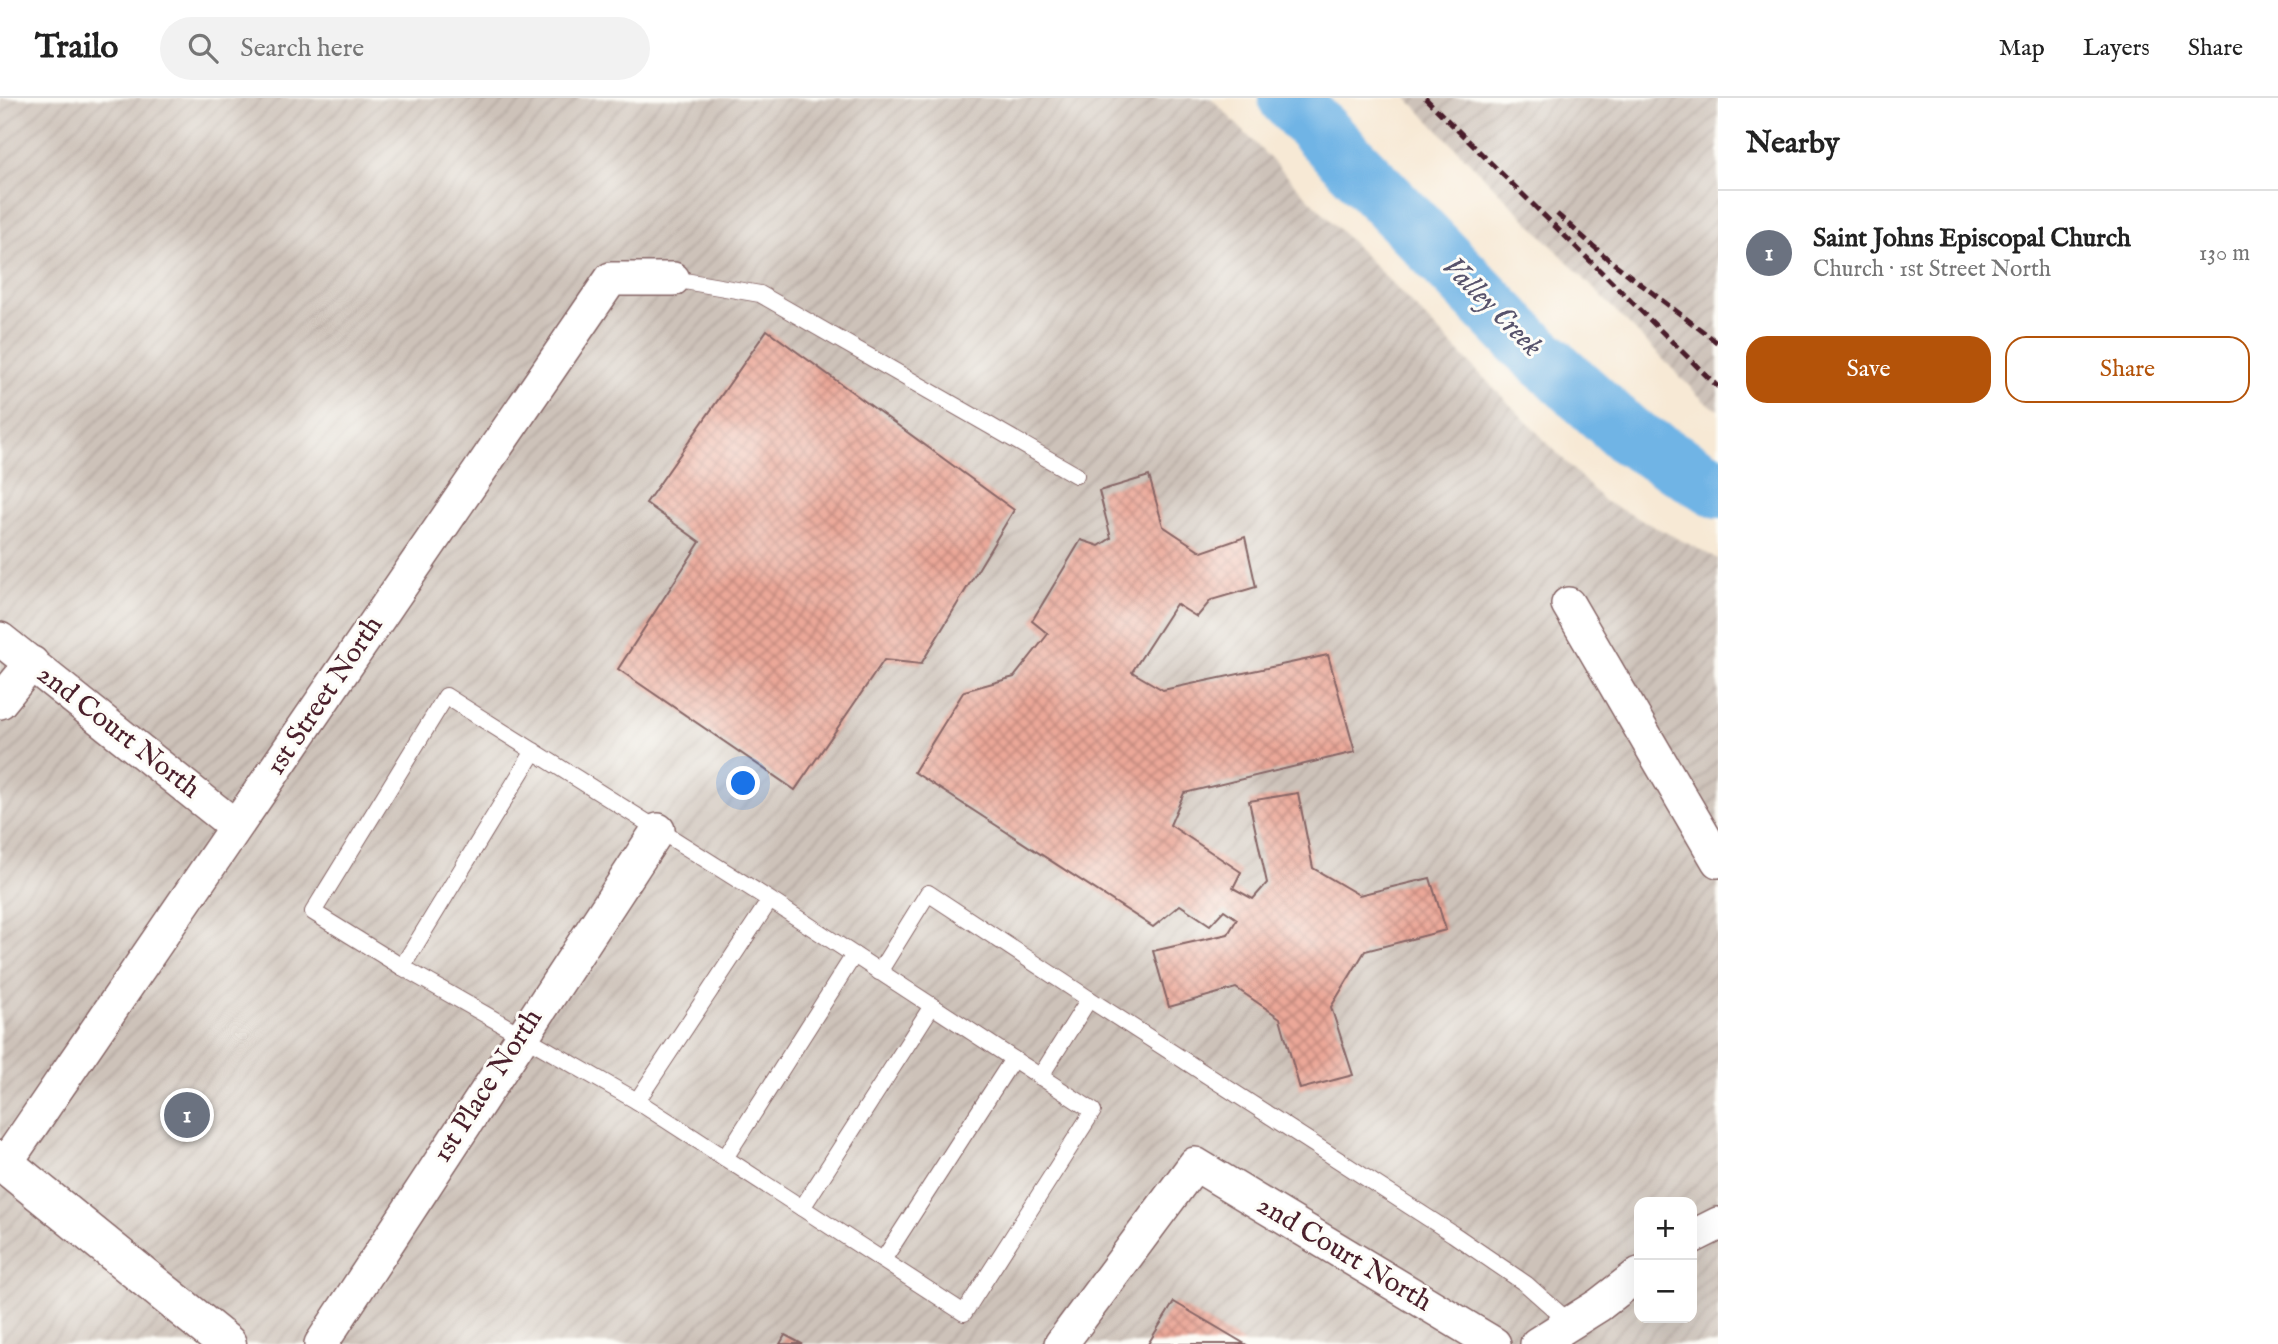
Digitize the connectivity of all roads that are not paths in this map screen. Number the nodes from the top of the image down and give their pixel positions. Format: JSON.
{"nodes":[{"id":1,"x":673,"y":279,"type":"joint"},
{"id":2,"x":1076,"y":475,"type":"dead end"},
{"id":3,"x":1568,"y":604,"type":"dead end"},
{"id":4,"x":0,"y":639,"type":"edge"},
{"id":5,"x":32,"y":663,"type":"junction"},
{"id":6,"x":0,"y":702,"type":"edge"},
{"id":7,"x":534,"y":751,"type":"junction"},
{"id":8,"x":236,"y":825,"type":"junction"},
{"id":9,"x":658,"y":830,"type":"junction"},
{"id":10,"x":1718,"y":860,"type":"edge"},
{"id":11,"x":769,"y":900,"type":"junction"},
{"id":12,"x":854,"y":955,"type":"junction"},
{"id":13,"x":402,"y":967,"type":"junction"},
{"id":14,"x":879,"y":972,"type":"junction"},
{"id":15,"x":1088,"y":999,"type":"junction"},
{"id":16,"x":932,"y":1006,"type":"junction"},
{"id":17,"x":522,"y":1035,"type":"junction"},
{"id":18,"x":1013,"y":1059,"type":"junction"},
{"id":19,"x":1040,"y":1077,"type":"junction"},
{"id":20,"x":637,"y":1101,"type":"junction"},
{"id":21,"x":725,"y":1158,"type":"junction"},
{"id":22,"x":3,"y":1162,"type":"edge"},
{"id":23,"x":802,"y":1208,"type":"junction"},
{"id":24,"x":883,"y":1260,"type":"junction"},
{"id":25,"x":1634,"y":1278,"type":"edge"},
{"id":26,"x":1570,"y":1323,"type":"junction"},
{"id":27,"x":209,"y":1335,"type":"edge"},
{"id":28,"x":321,"y":1344,"type":"edge"},
{"id":29,"x":1061,"y":1344,"type":"edge"},
{"id":30,"x":1494,"y":1344,"type":"edge"},
{"id":31,"x":1537,"y":1344,"type":"edge"}],
"edges":[{"from":1,"to":2,"type":"lane"},
{"from":1,"to":8,"type":"street","name":"1st Street North"},
{"from":3,"to":10,"type":"street"},
{"from":4,"to":5,"type":"street","name":"2nd Court North"},
{"from":5,"to":6,"type":"street"},
{"from":5,"to":8,"type":"street","name":"2nd Court North"},
{"from":7,"to":9,"type":"lane"},
{"from":7,"to":13,"type":"lane"},
{"from":7,"to":13,"type":"lane"},
{"from":8,"to":22,"type":"street","name":"1st Street North"},
{"from":9,"to":11,"type":"lane"},
{"from":9,"to":17,"type":"street","name":"1st Place North"},
{"from":11,"to":12,"type":"lane"},
{"from":11,"to":20,"type":"lane"},
{"from":12,"to":14,"type":"lane"},
{"from":12,"to":21,"type":"lane"},
{"from":13,"to":17,"type":"lane"},
{"from":14,"to":15,"type":"lane"},
{"from":14,"to":16,"type":"lane"},
{"from":15,"to":19,"type":"lane"},
{"from":15,"to":26,"type":"lane"},
{"from":16,"to":18,"type":"lane"},
{"from":16,"to":23,"type":"lane"},
{"from":17,"to":20,"type":"lane"},
{"from":17,"to":28,"type":"street","name":"1st Place North"},
{"from":18,"to":19,"type":"lane"},
{"from":18,"to":24,"type":"lane"},
{"from":19,"to":24,"type":"lane"},
{"from":20,"to":21,"type":"lane"},
{"from":21,"to":23,"type":"lane"},
{"from":22,"to":27,"type":"street"},
{"from":23,"to":24,"type":"lane"},
{"from":25,"to":26,"type":"street"},
{"from":26,"to":31,"type":"street"},
{"from":29,"to":30,"type":"street","name":"2nd Court North"}]}
